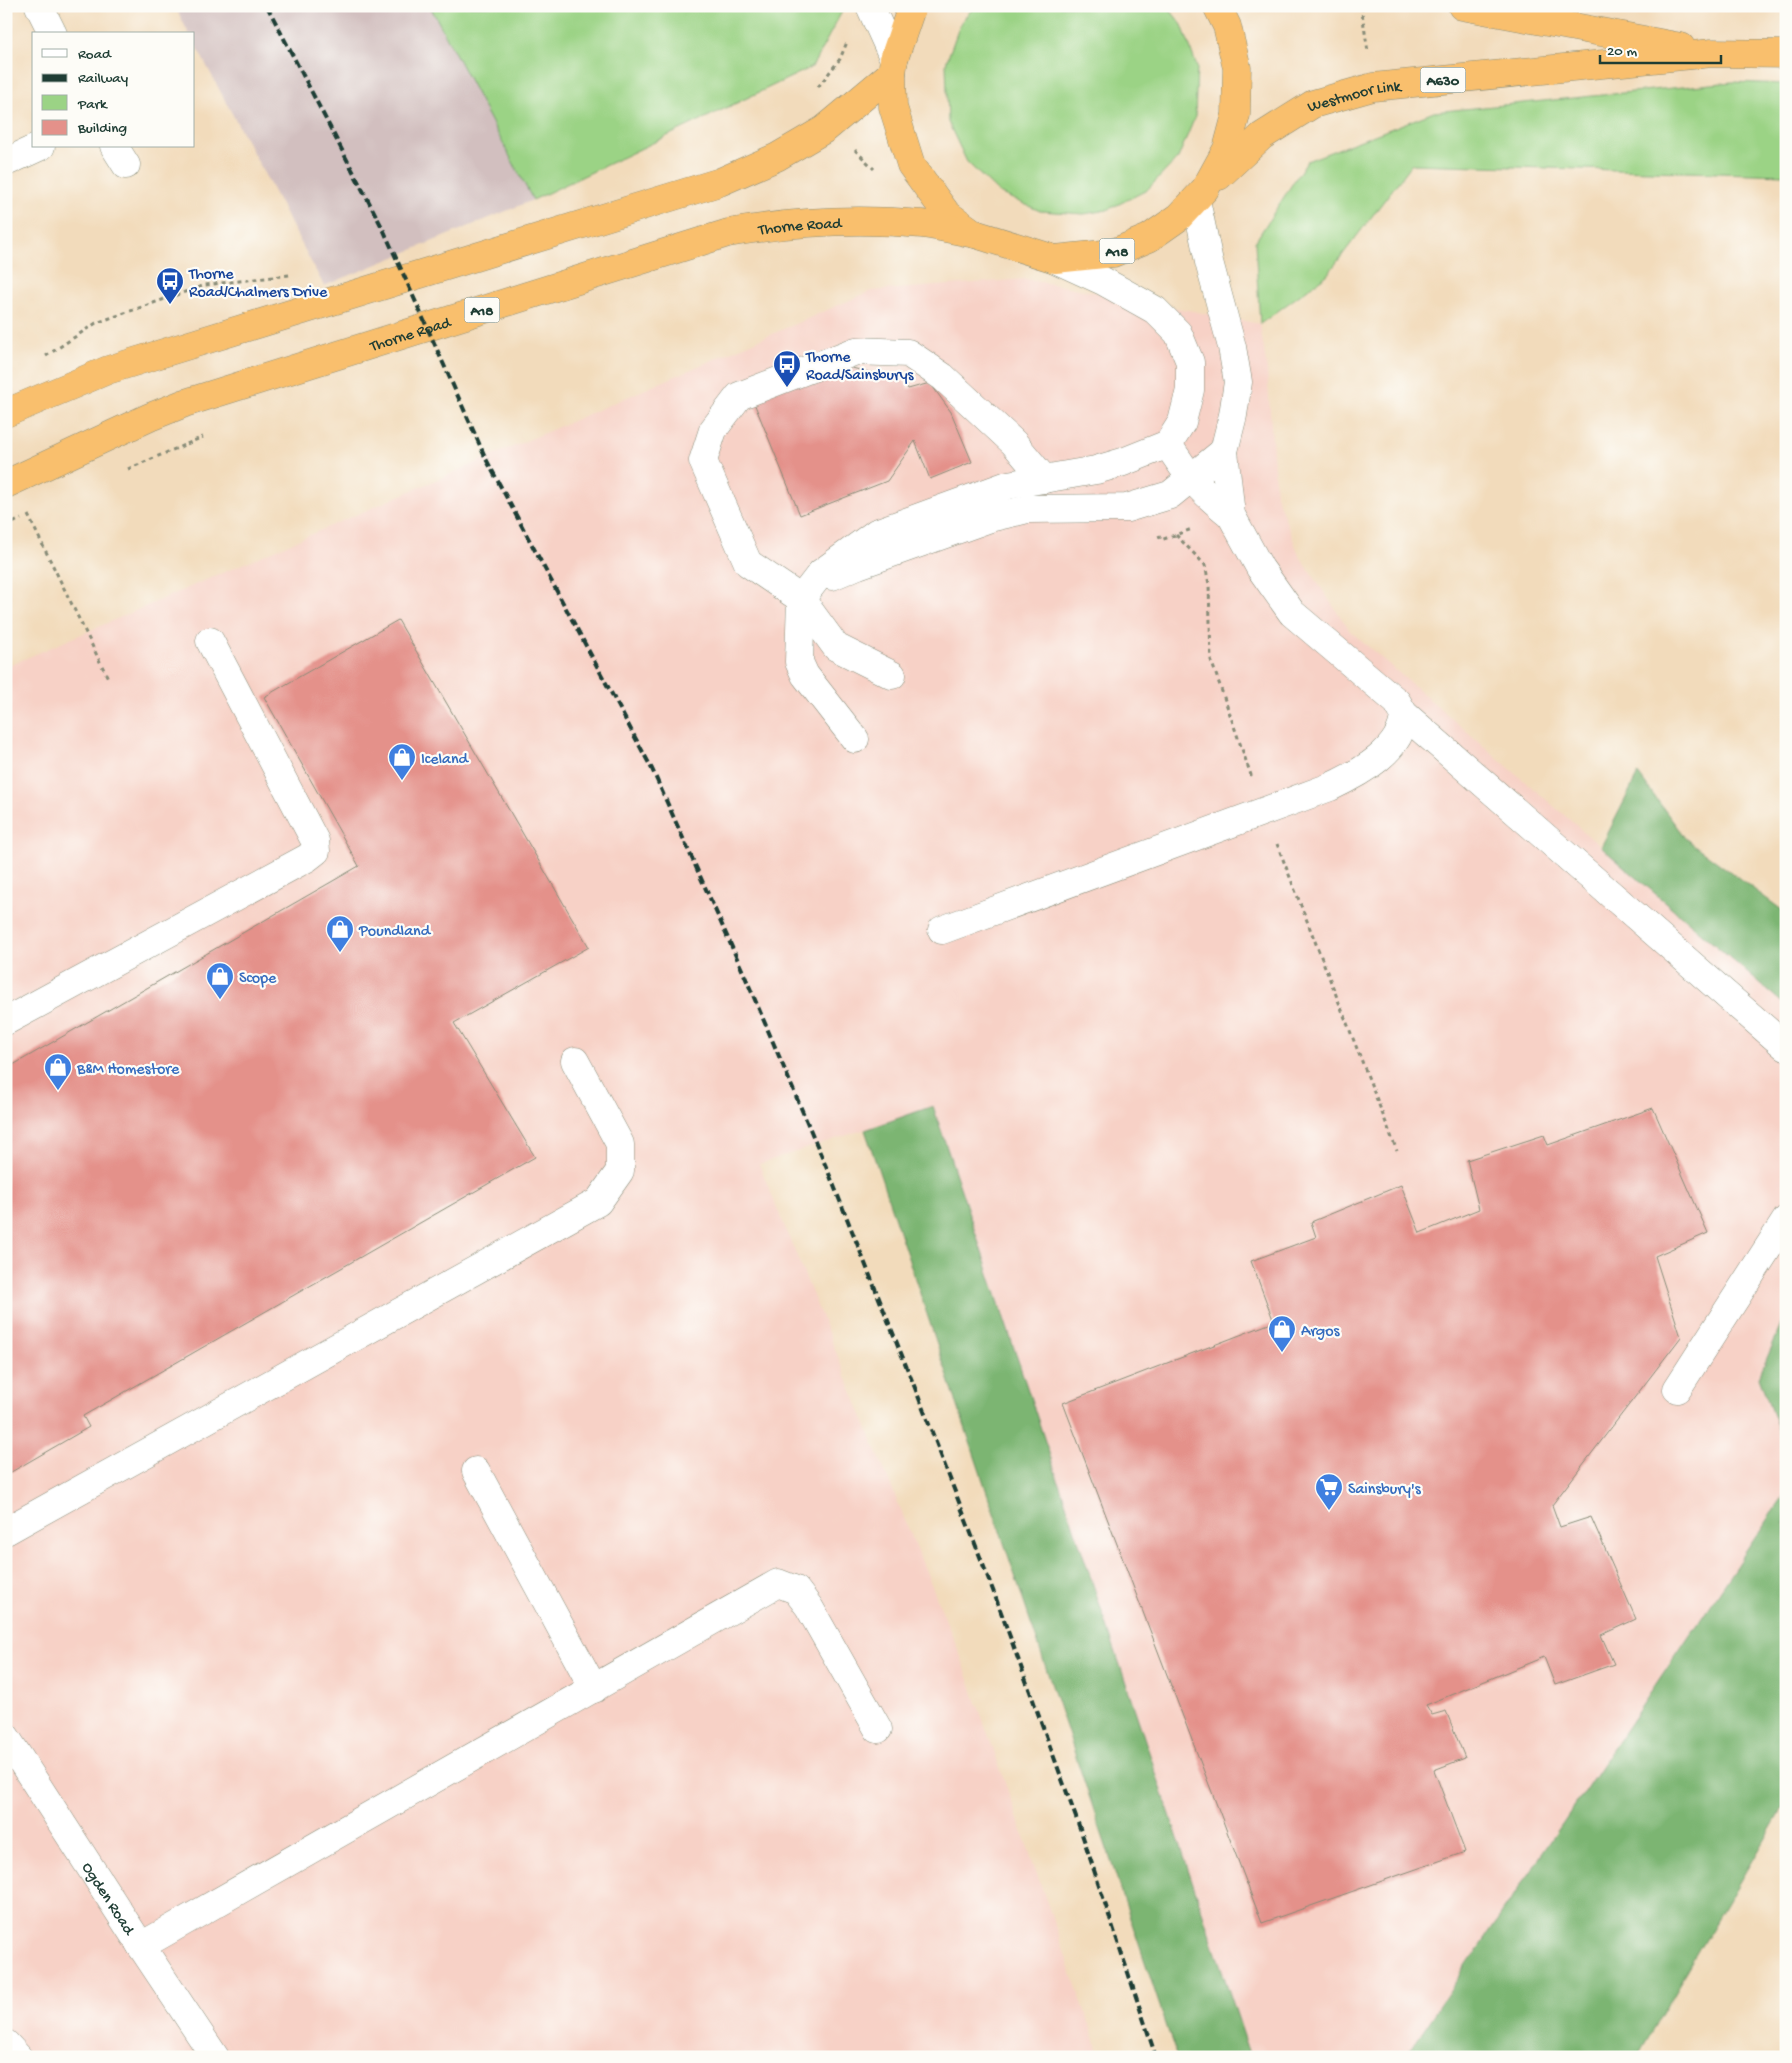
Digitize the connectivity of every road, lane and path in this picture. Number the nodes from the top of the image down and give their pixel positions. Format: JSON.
{"nodes":[{"id":1,"x":39,"y":6,"type":"edge"},
{"id":2,"x":870,"y":6,"type":"edge"},
{"id":3,"x":912,"y":6,"type":"edge"},
{"id":4,"x":1217,"y":6,"type":"edge"},
{"id":5,"x":1361,"y":6,"type":"edge"},
{"id":6,"x":1462,"y":6,"type":"edge"},
{"id":7,"x":52,"y":32,"type":"edge"},
{"id":8,"x":851,"y":33,"type":"dead end"},
{"id":9,"x":1712,"y":52,"type":"junction"},
{"id":10,"x":1786,"y":54,"type":"edge"},
{"id":11,"x":893,"y":66,"type":"junction"},
{"id":12,"x":1373,"y":87,"type":"junction"},
{"id":13,"x":812,"y":94,"type":"dead end"},
{"id":14,"x":37,"y":148,"type":"edge"},
{"id":15,"x":853,"y":148,"type":"dead end"},
{"id":16,"x":6,"y":162,"type":"edge"},
{"id":17,"x":875,"y":171,"type":"dead end"},
{"id":18,"x":1201,"y":194,"type":"junction"},
{"id":19,"x":975,"y":234,"type":"junction"},
{"id":20,"x":1055,"y":259,"type":"junction"},
{"id":21,"x":294,"y":274,"type":"dead end"},
{"id":22,"x":45,"y":356,"type":"dead end"},
{"id":23,"x":6,"y":413,"type":"edge"},
{"id":24,"x":209,"y":434,"type":"dead end"},
{"id":25,"x":1168,"y":444,"type":"junction"},
{"id":26,"x":1224,"y":451,"type":"junction"},
{"id":27,"x":120,"y":473,"type":"dead end"},
{"id":28,"x":1190,"y":478,"type":"junction"},
{"id":29,"x":1044,"y":479,"type":"junction"},
{"id":30,"x":6,"y":484,"type":"edge"},
{"id":31,"x":36,"y":511,"type":"dead end"},
{"id":32,"x":28,"y":515,"type":"junction"},
{"id":33,"x":1231,"y":515,"type":"junction"},
{"id":34,"x":6,"y":526,"type":"edge"},
{"id":35,"x":801,"y":599,"type":"junction"},
{"id":36,"x":210,"y":641,"type":"dead end"},
{"id":37,"x":892,"y":675,"type":"dead end"},
{"id":38,"x":109,"y":680,"type":"dead end"},
{"id":39,"x":1404,"y":714,"type":"junction"},
{"id":40,"x":855,"y":739,"type":"dead end"},
{"id":41,"x":942,"y":930,"type":"dead end"},
{"id":42,"x":6,"y":1021,"type":"edge"},
{"id":43,"x":1786,"y":1047,"type":"edge"},
{"id":44,"x":575,"y":1061,"type":"dead end"},
{"id":45,"x":1786,"y":1220,"type":"edge"},
{"id":46,"x":1678,"y":1389,"type":"dead end"},
{"id":47,"x":476,"y":1471,"type":"dead end"},
{"id":48,"x":6,"y":1531,"type":"edge"},
{"id":49,"x":594,"y":1689,"type":"junction"},
{"id":50,"x":878,"y":1729,"type":"dead end"},
{"id":51,"x":10,"y":1750,"type":"edge"},
{"id":52,"x":141,"y":1946,"type":"junction"},
{"id":53,"x":6,"y":2044,"type":"edge"},
{"id":54,"x":18,"y":2057,"type":"edge"},
{"id":55,"x":215,"y":2057,"type":"edge"}],
"edges":[{"from":1,"to":7,"type":"street"},
{"from":2,"to":11,"type":"street"},
{"from":3,"to":11,"type":"highway","number":"A18"},
{"from":4,"to":18,"type":"highway","number":"A18"},
{"from":5,"to":12,"type":"path"},
{"from":6,"to":9,"type":"highway","name":"Westmoor Link","number":"A630"},
{"from":8,"to":13,"type":"path"},
{"from":9,"to":10,"type":"highway","name":"Westmoor Link","number":"A630"},
{"from":9,"to":12,"type":"highway","name":"Westmoor Link","number":"A630"},
{"from":11,"to":19,"type":"highway","number":"A18"},
{"from":11,"to":23,"type":"highway"},
{"from":12,"to":18,"type":"highway","name":"Westmoor Link","number":"A630"},
{"from":14,"to":16,"type":"street"},
{"from":15,"to":17,"type":"path"},
{"from":18,"to":20,"type":"highway","number":"A18"},
{"from":18,"to":26,"type":"street"},
{"from":19,"to":20,"type":"highway","number":"A18"},
{"from":19,"to":30,"type":"highway","name":"Thorne Road","number":"A18"},
{"from":20,"to":25,"type":"street"},
{"from":21,"to":22,"type":"path"},
{"from":24,"to":27,"type":"path"},
{"from":25,"to":28,"type":"street"},
{"from":25,"to":29,"type":"street"},
{"from":26,"to":28,"type":"street"},
{"from":26,"to":33,"type":"street"},
{"from":28,"to":33,"type":"street"},
{"from":28,"to":35,"type":"street"},
{"from":29,"to":35,"type":"street"},
{"from":29,"to":35,"type":"street"},
{"from":31,"to":32,"type":"path"},
{"from":32,"to":34,"type":"path"},
{"from":32,"to":38,"type":"path"},
{"from":33,"to":39,"type":"street"},
{"from":35,"to":37,"type":"street"},
{"from":35,"to":40,"type":"street"},
{"from":36,"to":42,"type":"street"},
{"from":39,"to":41,"type":"street"},
{"from":39,"to":43,"type":"street"},
{"from":44,"to":48,"type":"street"},
{"from":45,"to":46,"type":"street"},
{"from":47,"to":49,"type":"street"},
{"from":49,"to":50,"type":"street"},
{"from":49,"to":52,"type":"street"},
{"from":51,"to":52,"type":"street","name":"Ogden Road"},
{"from":52,"to":55,"type":"street","name":"Ogden Road"},
{"from":53,"to":54,"type":"street"}]}
